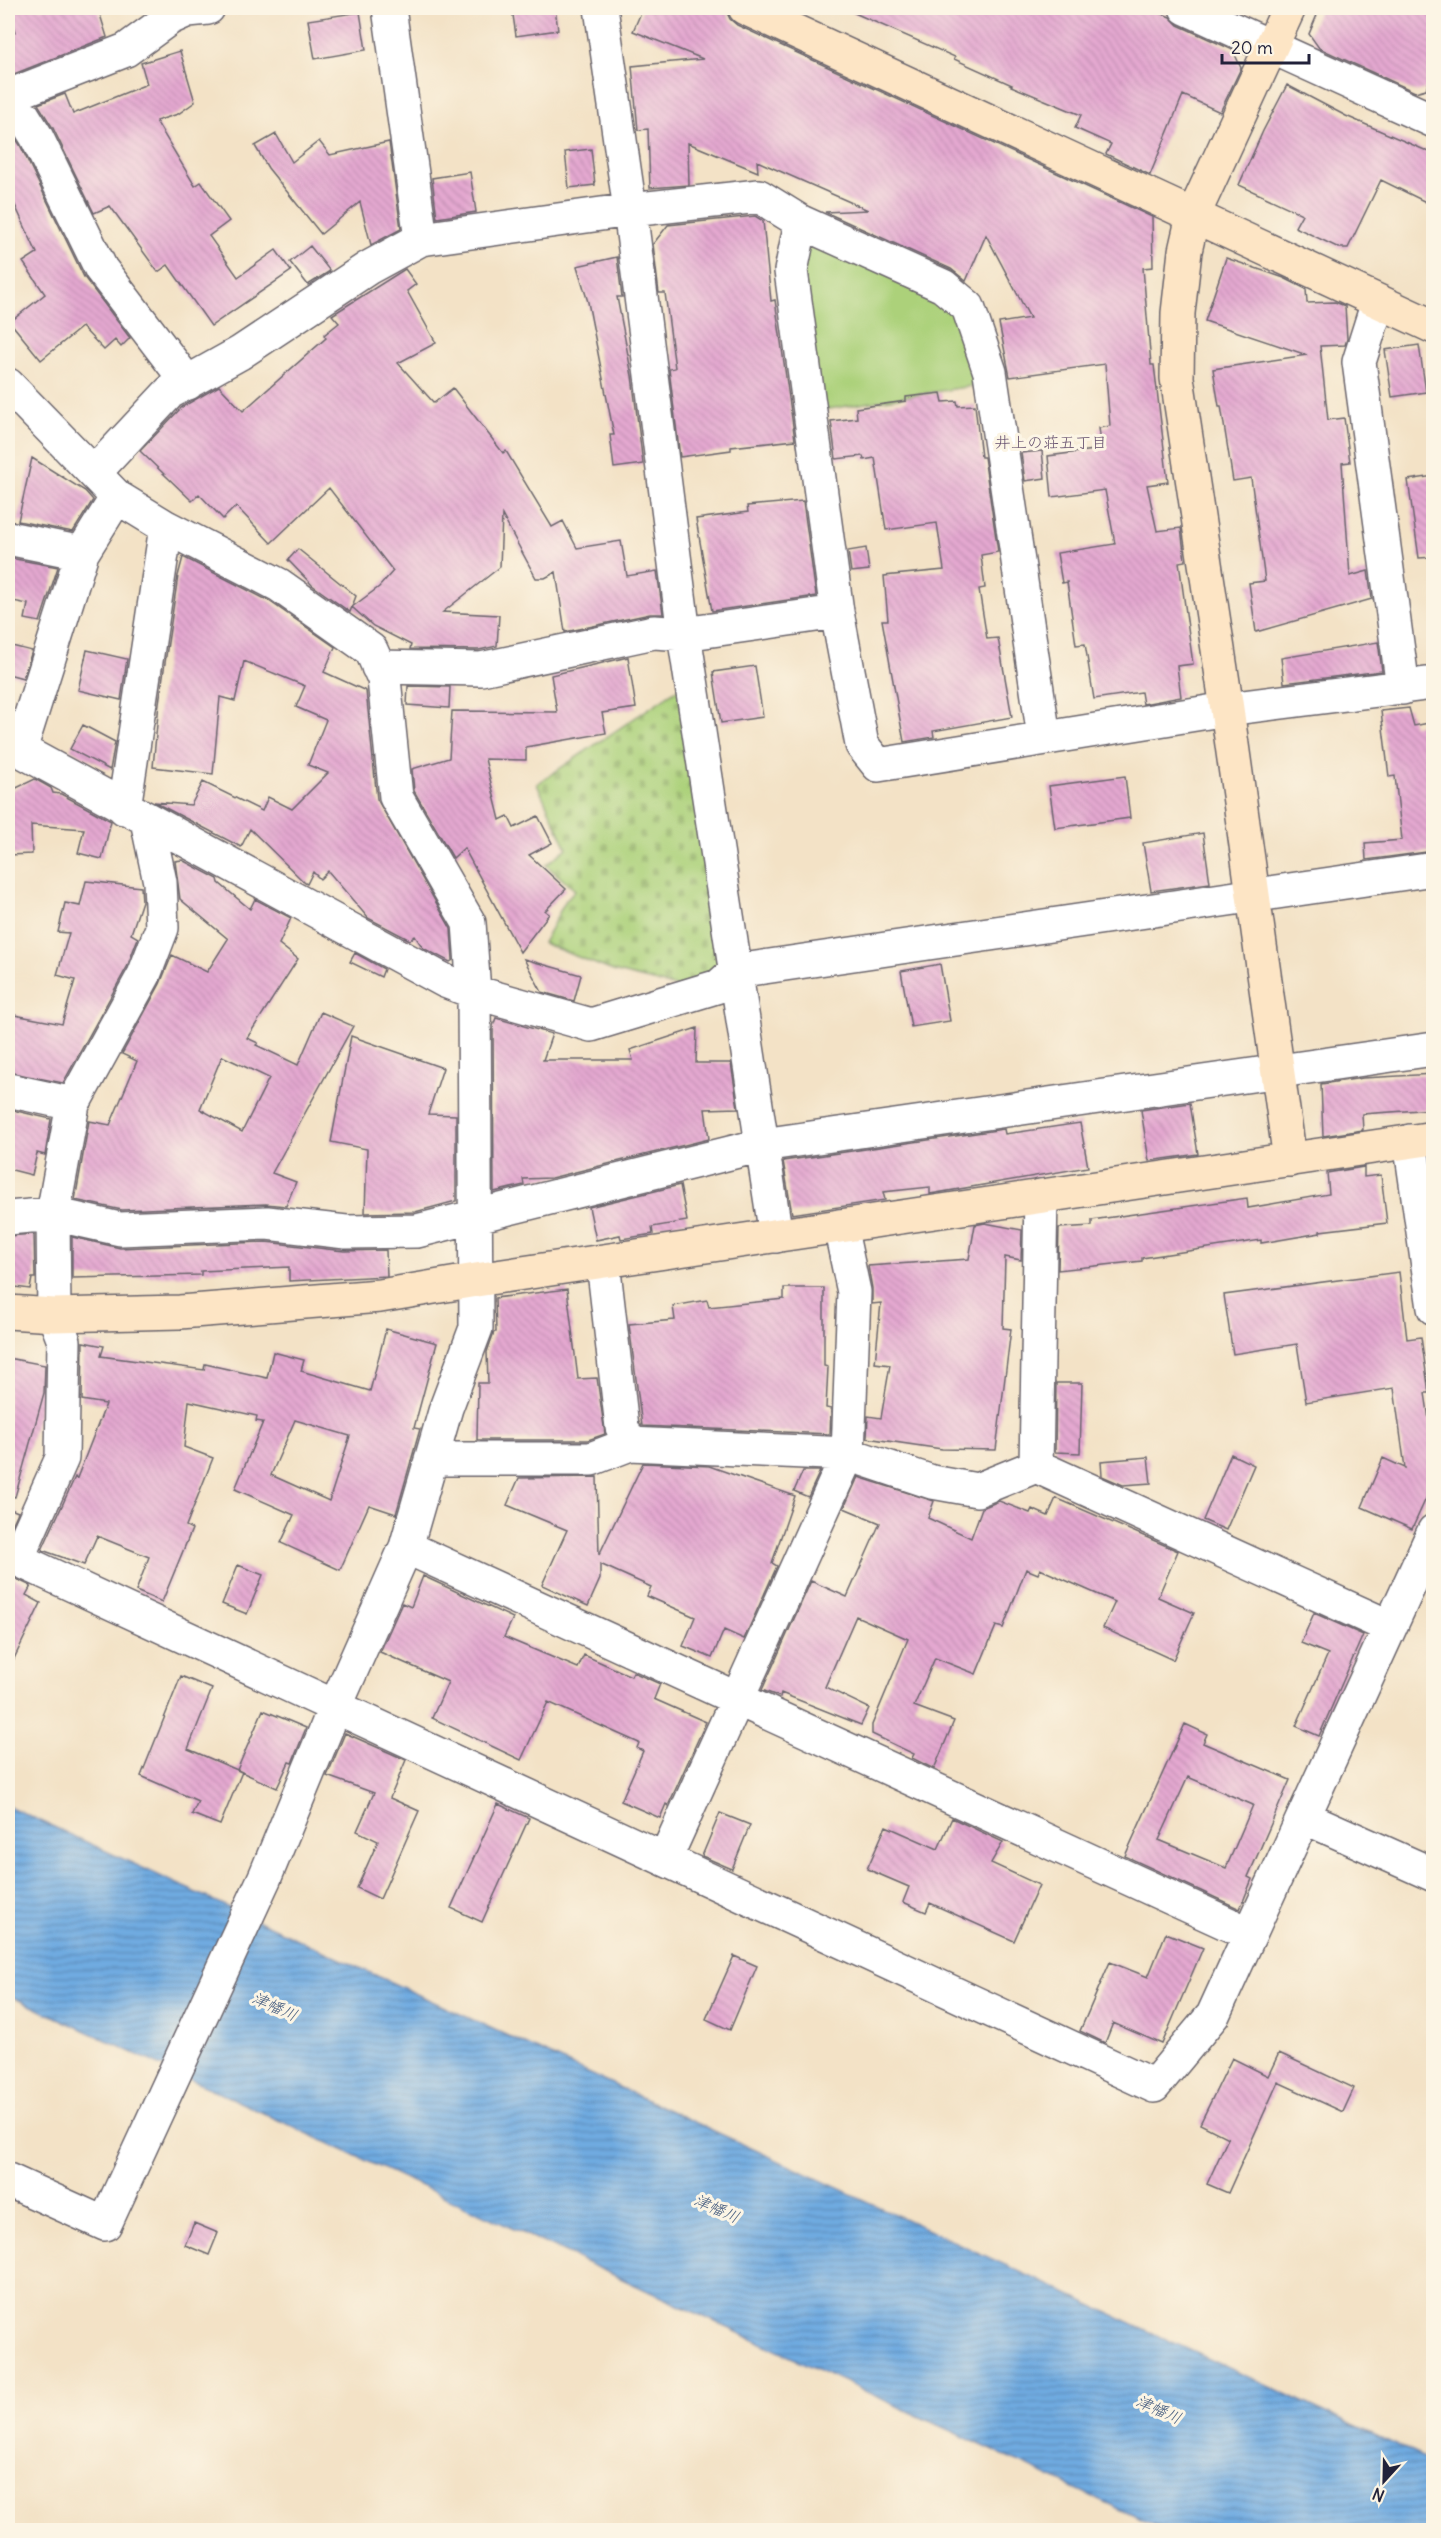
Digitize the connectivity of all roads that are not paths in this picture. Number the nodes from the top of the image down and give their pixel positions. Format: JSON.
{"nodes":[{"id":1,"x":208,"y":8,"type":"edge"},
{"id":2,"x":389,"y":8,"type":"edge"},
{"id":3,"x":601,"y":8,"type":"edge"},
{"id":4,"x":745,"y":8,"type":"edge"},
{"id":5,"x":1186,"y":8,"type":"edge"},
{"id":6,"x":1288,"y":8,"type":"edge"},
{"id":7,"x":788,"y":17,"type":"edge"},
{"id":8,"x":1271,"y":47,"type":"junction"},
{"id":9,"x":9,"y":93,"type":"edge"},
{"id":10,"x":1434,"y":121,"type":"edge"},
{"id":11,"x":630,"y":210,"type":"junction"},
{"id":12,"x":1193,"y":216,"type":"junction"},
{"id":13,"x":801,"y":222,"type":"junction"},
{"id":14,"x":421,"y":239,"type":"junction"},
{"id":15,"x":1378,"y":302,"type":"junction"},
{"id":16,"x":1434,"y":327,"type":"edge"},
{"id":17,"x":188,"y":383,"type":"junction"},
{"id":18,"x":8,"y":385,"type":"edge"},
{"id":19,"x":95,"y":472,"type":"junction"},
{"id":20,"x":117,"y":497,"type":"junction"},
{"id":21,"x":166,"y":526,"type":"junction"},
{"id":22,"x":8,"y":538,"type":"edge"},
{"id":23,"x":82,"y":553,"type":"junction"},
{"id":24,"x":837,"y":612,"type":"junction"},
{"id":25,"x":684,"y":634,"type":"junction"},
{"id":26,"x":378,"y":668,"type":"junction"},
{"id":27,"x":1418,"y":686,"type":"edge"},
{"id":28,"x":1227,"y":709,"type":"junction"},
{"id":29,"x":1044,"y":737,"type":"junction"},
{"id":30,"x":14,"y":750,"type":"edge"},
{"id":31,"x":136,"y":814,"type":"junction"},
{"id":32,"x":1434,"y":869,"type":"edge"},
{"id":33,"x":1253,"y":897,"type":"junction"},
{"id":34,"x":736,"y":971,"type":"junction"},
{"id":35,"x":474,"y":992,"type":"junction"},
{"id":36,"x":1434,"y":1049,"type":"edge"},
{"id":37,"x":1277,"y":1073,"type":"junction"},
{"id":38,"x":8,"y":1090,"type":"edge"},
{"id":39,"x":73,"y":1104,"type":"junction"},
{"id":40,"x":1422,"y":1140,"type":"edge"},
{"id":41,"x":762,"y":1145,"type":"junction"},
{"id":42,"x":1290,"y":1160,"type":"junction"},
{"id":43,"x":1041,"y":1196,"type":"junction"},
{"id":44,"x":53,"y":1214,"type":"junction"},
{"id":45,"x":8,"y":1218,"type":"edge"},
{"id":46,"x":474,"y":1218,"type":"junction"},
{"id":47,"x":840,"y":1226,"type":"junction"},
{"id":48,"x":776,"y":1236,"type":"junction"},
{"id":49,"x":603,"y":1262,"type":"junction"},
{"id":50,"x":476,"y":1280,"type":"junction"},
{"id":51,"x":1434,"y":1308,"type":"edge"},
{"id":52,"x":8,"y":1312,"type":"edge"},
{"id":53,"x":54,"y":1315,"type":"junction"},
{"id":54,"x":630,"y":1444,"type":"junction"},
{"id":55,"x":848,"y":1454,"type":"junction"},
{"id":56,"x":431,"y":1459,"type":"junction"},
{"id":57,"x":1036,"y":1466,"type":"junction"},
{"id":58,"x":1434,"y":1531,"type":"edge"},
{"id":59,"x":406,"y":1547,"type":"junction"},
{"id":60,"x":12,"y":1557,"type":"edge"},
{"id":61,"x":1390,"y":1627,"type":"junction"},
{"id":62,"x":739,"y":1699,"type":"junction"},
{"id":63,"x":336,"y":1705,"type":"junction"},
{"id":64,"x":1304,"y":1817,"type":"junction"},
{"id":65,"x":665,"y":1859,"type":"junction"},
{"id":66,"x":1434,"y":1875,"type":"edge"},
{"id":67,"x":1250,"y":1934,"type":"junction"},
{"id":68,"x":8,"y":2180,"type":"edge"}],
"edges":[{"from":1,"to":9,"type":"street"},
{"from":2,"to":14,"type":"street"},
{"from":3,"to":11,"type":"street"},
{"from":4,"to":7,"type":"street"},
{"from":5,"to":8,"type":"street"},
{"from":6,"to":8,"type":"street"},
{"from":7,"to":12,"type":"street"},
{"from":8,"to":10,"type":"street"},
{"from":8,"to":12,"type":"street"},
{"from":9,"to":17,"type":"street"},
{"from":11,"to":13,"type":"street"},
{"from":11,"to":14,"type":"street"},
{"from":11,"to":25,"type":"street"},
{"from":12,"to":15,"type":"street"},
{"from":12,"to":28,"type":"street"},
{"from":13,"to":24,"type":"street"},
{"from":13,"to":29,"type":"street"},
{"from":14,"to":17,"type":"street"},
{"from":15,"to":16,"type":"street"},
{"from":15,"to":27,"type":"street"},
{"from":17,"to":19,"type":"street"},
{"from":18,"to":19,"type":"street"},
{"from":19,"to":20,"type":"street"},
{"from":20,"to":21,"type":"street"},
{"from":20,"to":23,"type":"street"},
{"from":21,"to":26,"type":"street"},
{"from":21,"to":31,"type":"street"},
{"from":22,"to":23,"type":"street"},
{"from":23,"to":30,"type":"street"},
{"from":24,"to":25,"type":"street"},
{"from":24,"to":29,"type":"street"},
{"from":25,"to":26,"type":"street"},
{"from":25,"to":34,"type":"street"},
{"from":26,"to":35,"type":"street"},
{"from":27,"to":28,"type":"street"},
{"from":28,"to":29,"type":"street"},
{"from":28,"to":33,"type":"street"},
{"from":30,"to":31,"type":"street"},
{"from":31,"to":35,"type":"street"},
{"from":31,"to":39,"type":"street"},
{"from":32,"to":33,"type":"street"},
{"from":33,"to":34,"type":"street"},
{"from":33,"to":37,"type":"street"},
{"from":34,"to":35,"type":"street"},
{"from":34,"to":41,"type":"street"},
{"from":35,"to":46,"type":"street"},
{"from":36,"to":37,"type":"street"},
{"from":37,"to":41,"type":"street"},
{"from":37,"to":42,"type":"street"},
{"from":38,"to":39,"type":"street"},
{"from":39,"to":44,"type":"street"},
{"from":40,"to":42,"type":"street"},
{"from":40,"to":51,"type":"street"},
{"from":41,"to":46,"type":"street"},
{"from":41,"to":48,"type":"street"},
{"from":42,"to":43,"type":"street"},
{"from":43,"to":47,"type":"street"},
{"from":43,"to":57,"type":"street"},
{"from":44,"to":45,"type":"street"},
{"from":44,"to":46,"type":"street"},
{"from":44,"to":53,"type":"street"},
{"from":46,"to":50,"type":"street"},
{"from":47,"to":48,"type":"street"},
{"from":47,"to":55,"type":"street"},
{"from":48,"to":49,"type":"street"},
{"from":49,"to":50,"type":"street"},
{"from":49,"to":54,"type":"street"},
{"from":50,"to":53,"type":"street"},
{"from":50,"to":56,"type":"street"},
{"from":52,"to":53,"type":"street"},
{"from":53,"to":60,"type":"street"},
{"from":54,"to":55,"type":"street"},
{"from":54,"to":56,"type":"street"},
{"from":55,"to":57,"type":"street"},
{"from":55,"to":62,"type":"street"},
{"from":56,"to":59,"type":"street"},
{"from":57,"to":61,"type":"street"},
{"from":58,"to":61,"type":"street"},
{"from":59,"to":62,"type":"street"},
{"from":59,"to":63,"type":"street"},
{"from":60,"to":63,"type":"street"},
{"from":61,"to":64,"type":"street"},
{"from":62,"to":65,"type":"street"},
{"from":62,"to":67,"type":"street"},
{"from":63,"to":65,"type":"street"},
{"from":63,"to":68,"type":"street"},
{"from":64,"to":66,"type":"street"},
{"from":64,"to":67,"type":"street"},
{"from":65,"to":67,"type":"street"}]}
